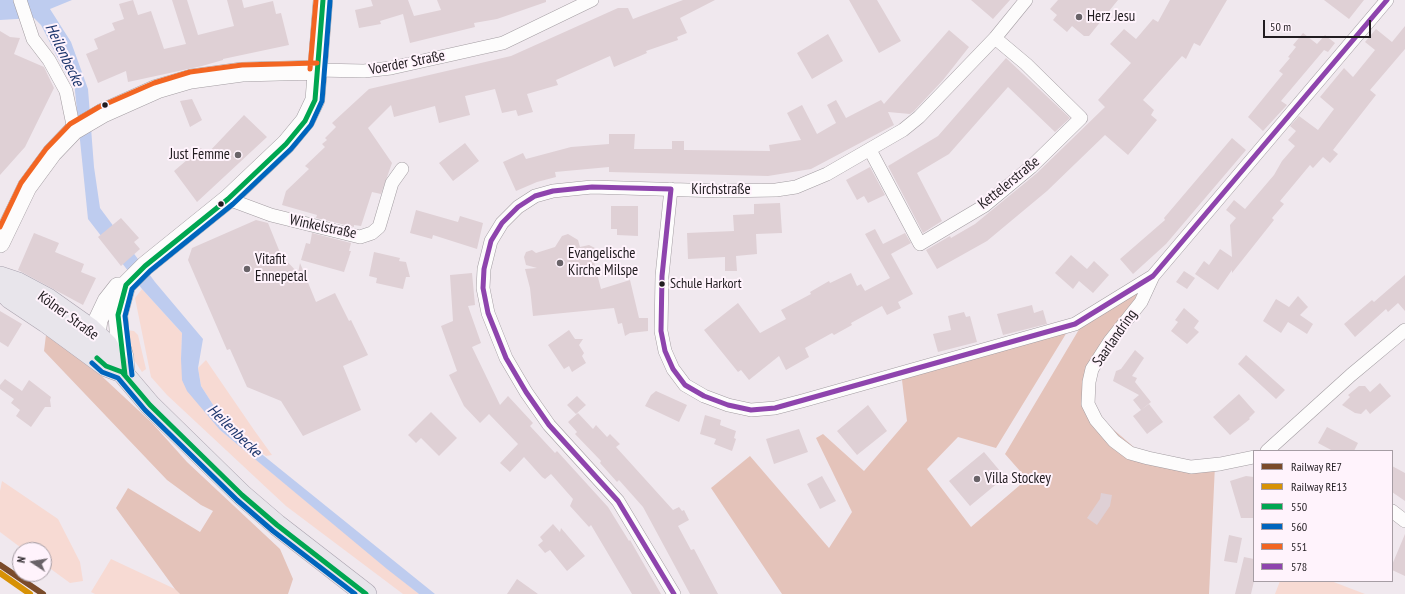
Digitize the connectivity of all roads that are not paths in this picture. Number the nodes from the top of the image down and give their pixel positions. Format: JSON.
{"nodes":[{"id":1,"x":20,"y":0,"type":"edge"},
{"id":2,"x":323,"y":0,"type":"edge"},
{"id":3,"x":592,"y":0,"type":"edge"},
{"id":4,"x":1026,"y":0,"type":"edge"},
{"id":5,"x":1387,"y":0,"type":"edge"},
{"id":6,"x":995,"y":38,"type":"junction"},
{"id":7,"x":317,"y":70,"type":"junction"},
{"id":8,"x":74,"y":130,"type":"junction"},
{"id":9,"x":870,"y":150,"type":"junction"},
{"id":10,"x":402,"y":169,"type":"dead end"},
{"id":11,"x":671,"y":190,"type":"junction"},
{"id":12,"x":228,"y":199,"type":"junction"},
{"id":13,"x":0,"y":244,"type":"edge"},
{"id":14,"x":135,"y":276,"type":"junction"},
{"id":15,"x":1153,"y":276,"type":"junction"},
{"id":16,"x":0,"y":277,"type":"edge"},
{"id":17,"x":0,"y":288,"type":"edge"},
{"id":18,"x":1405,"y":330,"type":"edge"},
{"id":19,"x":96,"y":334,"type":"junction"},
{"id":20,"x":97,"y":358,"type":"junction"},
{"id":21,"x":123,"y":374,"type":"junction"},
{"id":22,"x":1268,"y":450,"type":"edge"},
{"id":23,"x":1253,"y":457,"type":"edge"},
{"id":24,"x":1393,"y":512,"type":"edge"},
{"id":25,"x":1405,"y":521,"type":"edge"},
{"id":26,"x":366,"y":594,"type":"edge"},
{"id":27,"x":674,"y":594,"type":"edge"}],
"edges":[{"from":1,"to":8,"type":"street"},
{"from":2,"to":7,"type":"main road"},
{"from":3,"to":7,"type":"street","name":"Voerder Straße"},
{"from":4,"to":6,"type":"street","name":"Kirchstraße"},
{"from":5,"to":15,"type":"street"},
{"from":6,"to":9,"type":"street","name":"Kirchstraße"},
{"from":6,"to":9,"type":"street","name":"Kettelerstraße"},
{"from":7,"to":8,"type":"main road"},
{"from":7,"to":12,"type":"main road"},
{"from":8,"to":13,"type":"main road"},
{"from":9,"to":11,"type":"street","name":"Kirchstraße"},
{"from":10,"to":12,"type":"street","name":"Winkelstraße"},
{"from":11,"to":15,"type":"street"},
{"from":11,"to":27,"type":"street","name":"Kirchstraße"},
{"from":12,"to":14,"type":"main road"},
{"from":14,"to":19,"type":"main road"},
{"from":14,"to":21,"type":"main road"},
{"from":15,"to":23,"type":"street","name":"Saarlandring"},
{"from":16,"to":19,"type":"main road","name":"Kölner Straße"},
{"from":17,"to":20,"type":"main road","name":"Kölner Straße"},
{"from":18,"to":22,"type":"street"},
{"from":19,"to":20,"type":"main road"},
{"from":19,"to":21,"type":"main road","name":"Kölner Straße"},
{"from":20,"to":21,"type":"main road","name":"Kölner Straße"},
{"from":21,"to":26,"type":"main road","name":"Kölner Straße"},
{"from":24,"to":25,"type":"street"}]}
